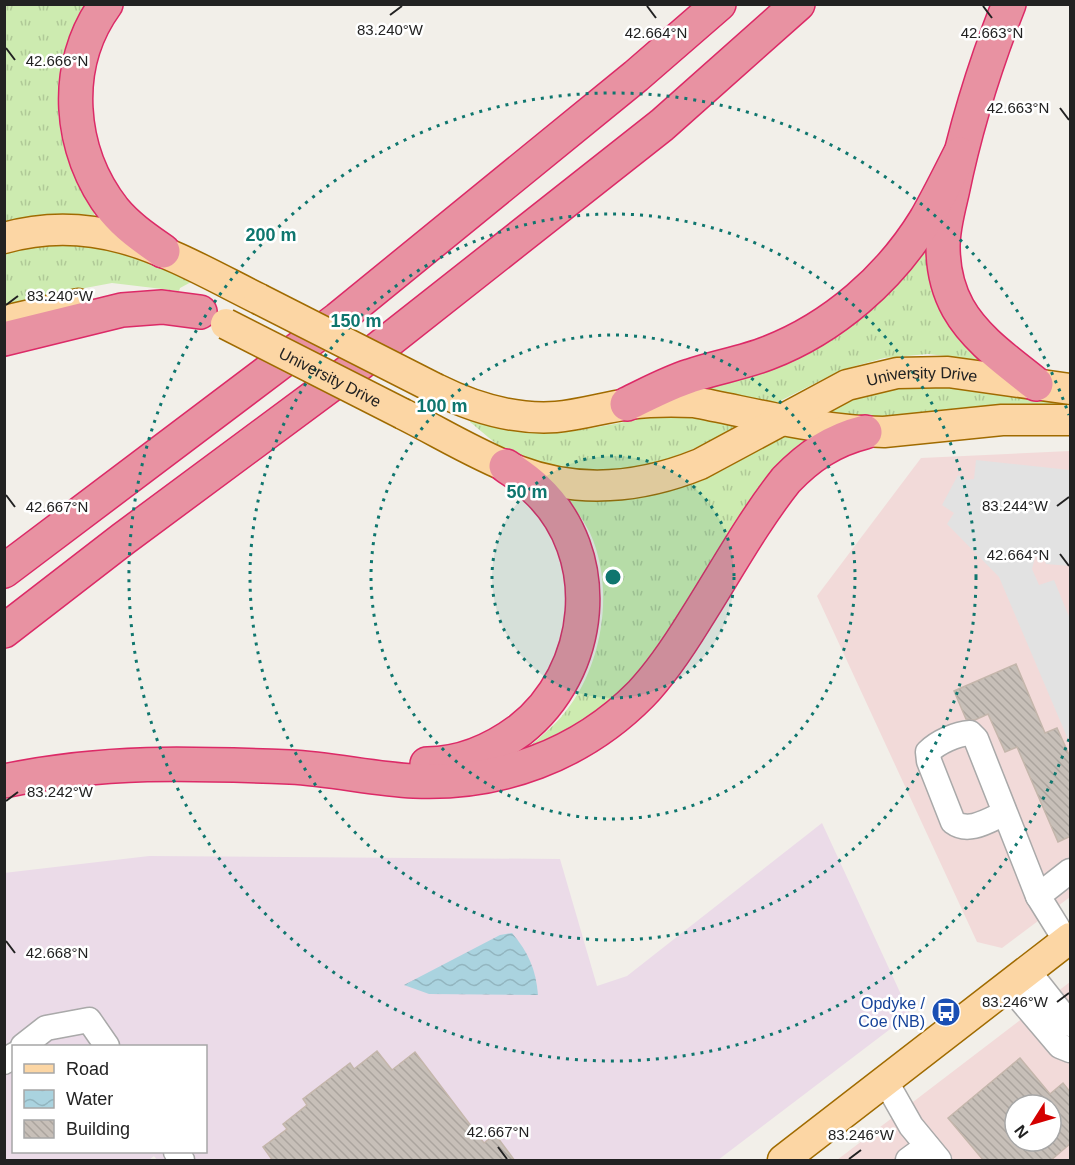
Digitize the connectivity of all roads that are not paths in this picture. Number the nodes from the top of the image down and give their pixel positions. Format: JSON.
{"nodes":[{"id":1,"x":106,"y":4,"type":"edge"},
{"id":2,"x":705,"y":4,"type":"edge"},
{"id":3,"x":719,"y":4,"type":"edge"},
{"id":4,"x":798,"y":4,"type":"edge"},
{"id":5,"x":1009,"y":4,"type":"edge"},
{"id":6,"x":636,"y":76,"type":"junction"},
{"id":7,"x":960,"y":154,"type":"junction"},
{"id":8,"x":4,"y":238,"type":"edge"},
{"id":9,"x":163,"y":251,"type":"junction"},
{"id":10,"x":213,"y":318,"type":"junction"},
{"id":11,"x":4,"y":321,"type":"edge"},
{"id":12,"x":4,"y":339,"type":"edge"},
{"id":13,"x":1036,"y":384,"type":"junction"},
{"id":14,"x":1071,"y":389,"type":"edge"},
{"id":15,"x":627,"y":404,"type":"junction"},
{"id":16,"x":782,"y":419,"type":"junction"},
{"id":17,"x":1071,"y":420,"type":"edge"},
{"id":18,"x":865,"y":432,"type":"junction"},
{"id":19,"x":506,"y":466,"type":"junction"},
{"id":20,"x":4,"y":571,"type":"edge"},
{"id":21,"x":4,"y":631,"type":"edge"},
{"id":22,"x":314,"y":769,"type":"junction"},
{"id":23,"x":4,"y":781,"type":"edge"},
{"id":24,"x":1005,"y":813,"type":"dead end"},
{"id":25,"x":1071,"y":871,"type":"edge"},
{"id":26,"x":1038,"y":896,"type":"junction"},
{"id":27,"x":1068,"y":940,"type":"edge"},
{"id":28,"x":1018,"y":978,"type":"junction"},
{"id":29,"x":1071,"y":1024,"type":"edge"},
{"id":30,"x":25,"y":1045,"type":"edge"},
{"id":31,"x":106,"y":1045,"type":"edge"},
{"id":32,"x":1071,"y":1050,"type":"edge"},
{"id":33,"x":886,"y":1082,"type":"junction"},
{"id":34,"x":933,"y":1153,"type":"edge"},
{"id":35,"x":783,"y":1161,"type":"edge"},
{"id":36,"x":908,"y":1161,"type":"edge"}],
"edges":[{"from":1,"to":9,"type":"highway"},
{"from":2,"to":6,"type":"highway"},
{"from":3,"to":6,"type":"highway"},
{"from":4,"to":21,"type":"highway"},
{"from":5,"to":7,"type":"highway"},
{"from":6,"to":20,"type":"highway"},
{"from":7,"to":13,"type":"highway"},
{"from":7,"to":15,"type":"highway"},
{"from":8,"to":9,"type":"main road"},
{"from":9,"to":15,"type":"main road","bridge":true},
{"from":10,"to":11,"type":"main road","name":"University Drive"},
{"from":10,"to":12,"type":"highway"},
{"from":10,"to":19,"type":"main road","name":"University Drive","bridge":true},
{"from":13,"to":14,"type":"main road","name":"University Drive"},
{"from":13,"to":16,"type":"main road","name":"University Drive"},
{"from":15,"to":16,"type":"main road"},
{"from":16,"to":18,"type":"main road"},
{"from":16,"to":19,"type":"main road","name":"University Drive"},
{"from":17,"to":18,"type":"main road"},
{"from":18,"to":22,"type":"highway"},
{"from":19,"to":22,"type":"highway"},
{"from":22,"to":23,"type":"highway"},
{"from":24,"to":26,"type":"street"},
{"from":25,"to":26,"type":"street"},
{"from":26,"to":27,"type":"street"},
{"from":27,"to":28,"type":"main road"},
{"from":28,"to":29,"type":"street"},
{"from":28,"to":32,"type":"street"},
{"from":28,"to":33,"type":"main road"},
{"from":30,"to":31,"type":"street"},
{"from":33,"to":34,"type":"street"},
{"from":33,"to":35,"type":"main road"},
{"from":34,"to":36,"type":"street"}]}
